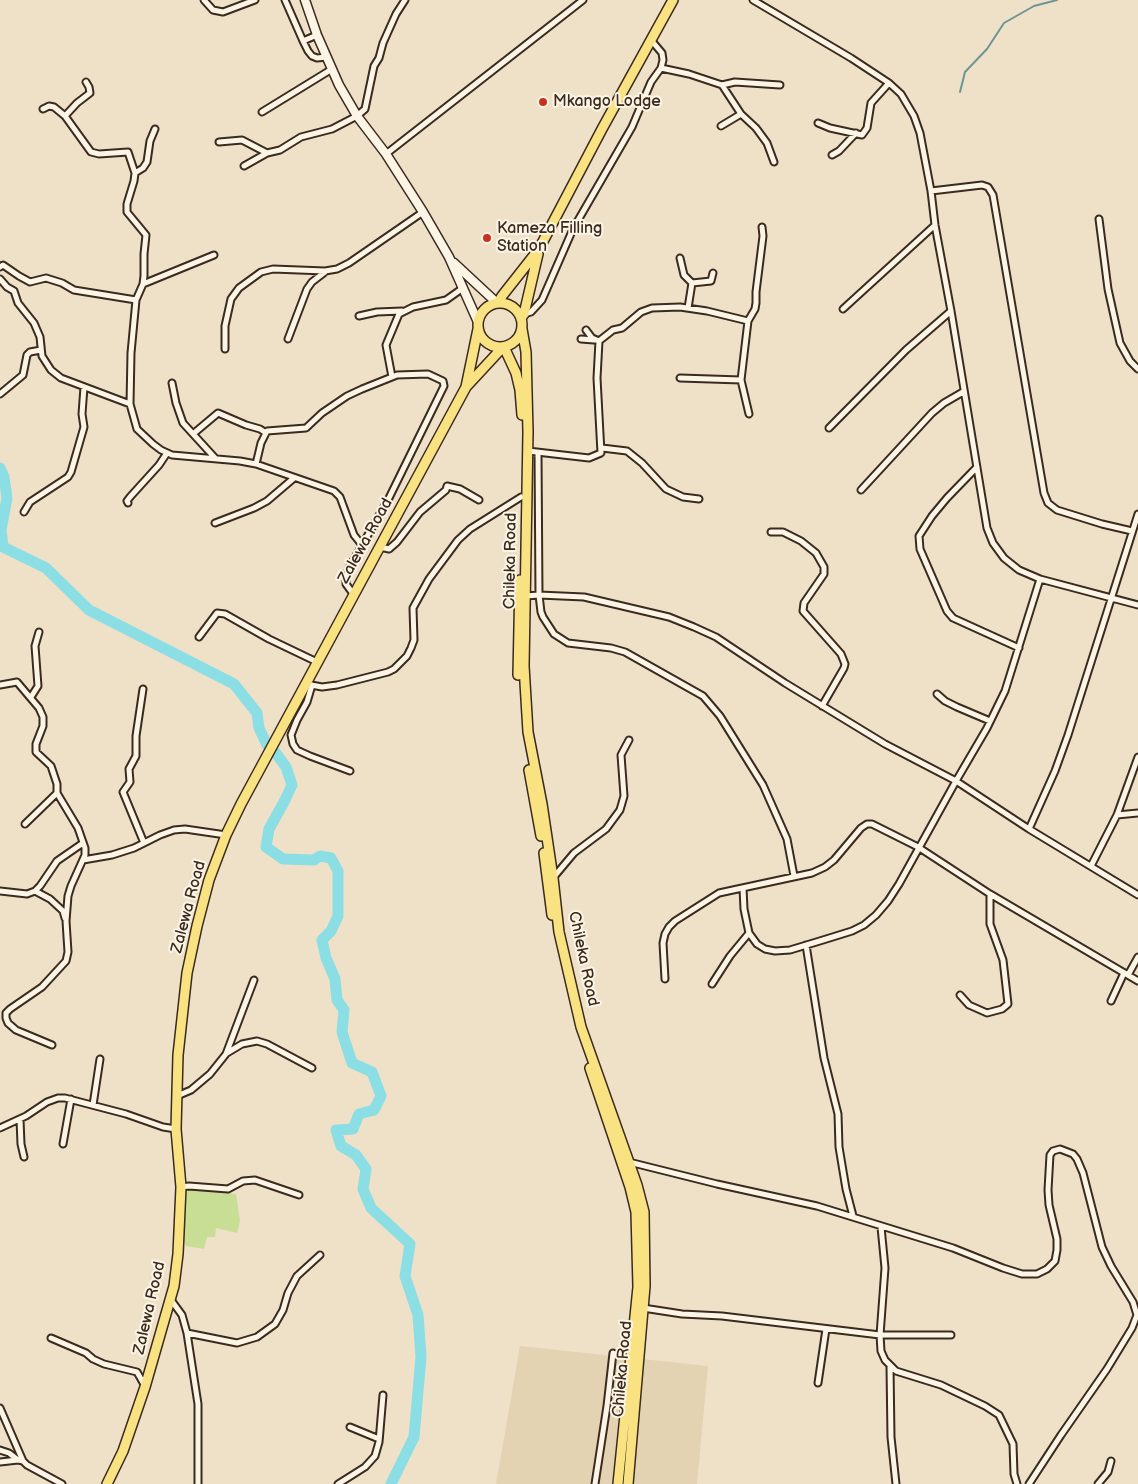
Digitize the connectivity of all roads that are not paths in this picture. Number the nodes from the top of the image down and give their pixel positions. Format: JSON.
{"nodes":[{"id":1,"x":204,"y":0,"type":"edge"},
{"id":2,"x":256,"y":0,"type":"edge"},
{"id":3,"x":285,"y":0,"type":"edge"},
{"id":4,"x":305,"y":0,"type":"edge"},
{"id":5,"x":405,"y":0,"type":"edge"},
{"id":6,"x":583,"y":0,"type":"edge"},
{"id":7,"x":673,"y":0,"type":"edge"},
{"id":8,"x":753,"y":0,"type":"edge"},
{"id":9,"x":317,"y":36,"type":"junction"},
{"id":10,"x":651,"y":40,"type":"junction"},
{"id":11,"x":303,"y":41,"type":"junction"},
{"id":12,"x":327,"y":57,"type":"junction"},
{"id":13,"x":661,"y":68,"type":"junction"},
{"id":14,"x":332,"y":69,"type":"junction"},
{"id":15,"x":86,"y":82,"type":"dead end"},
{"id":16,"x":888,"y":83,"type":"junction"},
{"id":17,"x":722,"y":85,"type":"junction"},
{"id":18,"x":780,"y":85,"type":"dead end"},
{"id":19,"x":43,"y":109,"type":"dead end"},
{"id":20,"x":262,"y":112,"type":"dead end"},
{"id":21,"x":741,"y":114,"type":"junction"},
{"id":22,"x":65,"y":116,"type":"junction"},
{"id":23,"x":357,"y":116,"type":"junction"},
{"id":24,"x":818,"y":123,"type":"dead end"},
{"id":25,"x":722,"y":126,"type":"dead end"},
{"id":26,"x":155,"y":129,"type":"dead end"},
{"id":27,"x":856,"y":133,"type":"junction"},
{"id":28,"x":219,"y":142,"type":"dead end"},
{"id":29,"x":267,"y":153,"type":"junction"},
{"id":30,"x":386,"y":154,"type":"junction"},
{"id":31,"x":832,"y":155,"type":"dead end"},
{"id":32,"x":774,"y":162,"type":"dead end"},
{"id":33,"x":244,"y":166,"type":"dead end"},
{"id":34,"x":135,"y":173,"type":"junction"},
{"id":35,"x":931,"y":191,"type":"junction"},
{"id":36,"x":423,"y":212,"type":"junction"},
{"id":37,"x":1099,"y":219,"type":"dead end"},
{"id":38,"x":935,"y":225,"type":"junction"},
{"id":39,"x":762,"y":227,"type":"dead end"},
{"id":40,"x":539,"y":249,"type":"junction"},
{"id":41,"x":214,"y":255,"type":"dead end"},
{"id":42,"x":449,"y":257,"type":"junction"},
{"id":43,"x":680,"y":258,"type":"dead end"},
{"id":44,"x":0,"y":267,"type":"edge"},
{"id":45,"x":325,"y":271,"type":"junction"},
{"id":46,"x":713,"y":273,"type":"dead end"},
{"id":47,"x":0,"y":280,"type":"edge"},
{"id":48,"x":692,"y":283,"type":"junction"},
{"id":49,"x":143,"y":284,"type":"junction"},
{"id":50,"x":463,"y":288,"type":"junction"},
{"id":51,"x":136,"y":300,"type":"junction"},
{"id":52,"x":497,"y":303,"type":"junction"},
{"id":53,"x":688,"y":308,"type":"junction"},
{"id":54,"x":843,"y":309,"type":"dead end"},
{"id":55,"x":402,"y":311,"type":"junction"},
{"id":56,"x":951,"y":311,"type":"junction"},
{"id":57,"x":359,"y":316,"type":"dead end"},
{"id":58,"x":522,"y":316,"type":"junction"},
{"id":59,"x":748,"y":321,"type":"junction"},
{"id":60,"x":478,"y":325,"type":"junction"},
{"id":61,"x":522,"y":329,"type":"junction"},
{"id":62,"x":586,"y":330,"type":"dead end"},
{"id":63,"x":288,"y":339,"type":"dead end"},
{"id":64,"x":581,"y":339,"type":"dead end"},
{"id":65,"x":597,"y":340,"type":"junction"},
{"id":66,"x":503,"y":347,"type":"junction"},
{"id":67,"x":225,"y":349,"type":"dead end"},
{"id":68,"x":41,"y":350,"type":"junction"},
{"id":69,"x":1138,"y":369,"type":"edge"},
{"id":70,"x":392,"y":377,"type":"junction"},
{"id":71,"x":680,"y":378,"type":"dead end"},
{"id":72,"x":741,"y":380,"type":"junction"},
{"id":73,"x":172,"y":383,"type":"dead end"},
{"id":74,"x":84,"y":387,"type":"junction"},
{"id":75,"x":466,"y":387,"type":"junction"},
{"id":76,"x":963,"y":392,"type":"junction"},
{"id":77,"x":0,"y":394,"type":"edge"},
{"id":78,"x":130,"y":404,"type":"junction"},
{"id":79,"x":749,"y":414,"type":"dead end"},
{"id":80,"x":829,"y":428,"type":"dead end"},
{"id":81,"x":266,"y":432,"type":"junction"},
{"id":82,"x":193,"y":434,"type":"junction"},
{"id":83,"x":602,"y":448,"type":"junction"},
{"id":84,"x":528,"y":451,"type":"junction"},
{"id":85,"x":167,"y":453,"type":"junction"},
{"id":86,"x":538,"y":453,"type":"junction"},
{"id":87,"x":215,"y":458,"type":"junction"},
{"id":88,"x":256,"y":464,"type":"junction"},
{"id":89,"x":977,"y":467,"type":"junction"},
{"id":90,"x":294,"y":478,"type":"junction"},
{"id":91,"x":861,"y":490,"type":"dead end"},
{"id":92,"x":521,"y":497,"type":"junction"},
{"id":93,"x":699,"y":499,"type":"dead end"},
{"id":94,"x":479,"y":500,"type":"dead end"},
{"id":95,"x":128,"y":503,"type":"dead end"},
{"id":96,"x":24,"y":512,"type":"dead end"},
{"id":97,"x":1138,"y":514,"type":"edge"},
{"id":98,"x":215,"y":523,"type":"dead end"},
{"id":99,"x":1132,"y":531,"type":"junction"},
{"id":100,"x":771,"y":532,"type":"dead end"},
{"id":101,"x":362,"y":545,"type":"junction"},
{"id":102,"x":380,"y":547,"type":"junction"},
{"id":103,"x":1040,"y":579,"type":"junction"},
{"id":104,"x":354,"y":595,"type":"junction"},
{"id":105,"x":539,"y":595,"type":"junction"},
{"id":106,"x":525,"y":596,"type":"junction"},
{"id":107,"x":1112,"y":598,"type":"junction"},
{"id":108,"x":1138,"y":605,"type":"edge"},
{"id":109,"x":39,"y":632,"type":"dead end"},
{"id":110,"x":198,"y":637,"type":"dead end"},
{"id":111,"x":1019,"y":648,"type":"junction"},
{"id":112,"x":317,"y":662,"type":"junction"},
{"id":113,"x":309,"y":685,"type":"junction"},
{"id":114,"x":0,"y":686,"type":"edge"},
{"id":115,"x":143,"y":689,"type":"dead end"},
{"id":116,"x":937,"y":694,"type":"dead end"},
{"id":117,"x":31,"y":697,"type":"junction"},
{"id":118,"x":822,"y":706,"type":"junction"},
{"id":119,"x":990,"y":721,"type":"junction"},
{"id":120,"x":629,"y":740,"type":"dead end"},
{"id":121,"x":1138,"y":756,"type":"edge"},
{"id":122,"x":350,"y":771,"type":"dead end"},
{"id":123,"x":956,"y":781,"type":"junction"},
{"id":124,"x":57,"y":793,"type":"junction"},
{"id":125,"x":1138,"y":813,"type":"edge"},
{"id":126,"x":1117,"y":815,"type":"junction"},
{"id":127,"x":25,"y":824,"type":"dead end"},
{"id":128,"x":1029,"y":829,"type":"junction"},
{"id":129,"x":226,"y":834,"type":"junction"},
{"id":130,"x":83,"y":843,"type":"junction"},
{"id":131,"x":144,"y":843,"type":"junction"},
{"id":132,"x":918,"y":847,"type":"junction"},
{"id":133,"x":83,"y":860,"type":"junction"},
{"id":134,"x":1091,"y":866,"type":"junction"},
{"id":135,"x":794,"y":876,"type":"junction"},
{"id":136,"x":553,"y":878,"type":"junction"},
{"id":137,"x":743,"y":888,"type":"junction"},
{"id":138,"x":0,"y":891,"type":"edge"},
{"id":139,"x":35,"y":891,"type":"junction"},
{"id":140,"x":990,"y":894,"type":"junction"},
{"id":141,"x":1138,"y":895,"type":"edge"},
{"id":142,"x":66,"y":921,"type":"junction"},
{"id":143,"x":749,"y":933,"type":"junction"},
{"id":144,"x":806,"y":945,"type":"junction"},
{"id":145,"x":1138,"y":957,"type":"edge"},
{"id":146,"x":1126,"y":974,"type":"junction"},
{"id":147,"x":665,"y":979,"type":"dead end"},
{"id":148,"x":254,"y":980,"type":"dead end"},
{"id":149,"x":1138,"y":980,"type":"edge"},
{"id":150,"x":712,"y":984,"type":"dead end"},
{"id":151,"x":960,"y":995,"type":"dead end"},
{"id":152,"x":1111,"y":1001,"type":"dead end"},
{"id":153,"x":52,"y":1045,"type":"dead end"},
{"id":154,"x":226,"y":1054,"type":"junction"},
{"id":155,"x":100,"y":1059,"type":"dead end"},
{"id":156,"x":312,"y":1068,"type":"dead end"},
{"id":157,"x":177,"y":1096,"type":"junction"},
{"id":158,"x":71,"y":1099,"type":"junction"},
{"id":159,"x":93,"y":1105,"type":"junction"},
{"id":160,"x":20,"y":1119,"type":"junction"},
{"id":161,"x":0,"y":1128,"type":"edge"},
{"id":162,"x":176,"y":1129,"type":"junction"},
{"id":163,"x":63,"y":1144,"type":"dead end"},
{"id":164,"x":24,"y":1157,"type":"dead end"},
{"id":165,"x":629,"y":1162,"type":"junction"},
{"id":166,"x":181,"y":1187,"type":"junction"},
{"id":167,"x":300,"y":1195,"type":"dead end"},
{"id":168,"x":853,"y":1216,"type":"junction"},
{"id":169,"x":881,"y":1227,"type":"junction"},
{"id":170,"x":320,"y":1255,"type":"dead end"},
{"id":171,"x":171,"y":1300,"type":"junction"},
{"id":172,"x":640,"y":1308,"type":"junction"},
{"id":173,"x":1138,"y":1323,"type":"edge"},
{"id":174,"x":1132,"y":1328,"type":"junction"},
{"id":175,"x":826,"y":1329,"type":"junction"},
{"id":176,"x":187,"y":1333,"type":"junction"},
{"id":177,"x":880,"y":1335,"type":"junction"},
{"id":178,"x":951,"y":1335,"type":"dead end"},
{"id":179,"x":51,"y":1338,"type":"dead end"},
{"id":180,"x":612,"y":1353,"type":"dead end"},
{"id":181,"x":890,"y":1367,"type":"junction"},
{"id":182,"x":818,"y":1383,"type":"dead end"},
{"id":183,"x":146,"y":1387,"type":"junction"},
{"id":184,"x":383,"y":1395,"type":"dead end"},
{"id":185,"x":0,"y":1408,"type":"edge"},
{"id":186,"x":350,"y":1427,"type":"dead end"},
{"id":187,"x":379,"y":1439,"type":"junction"},
{"id":188,"x":0,"y":1450,"type":"edge"},
{"id":189,"x":20,"y":1460,"type":"junction"},
{"id":190,"x":1111,"y":1461,"type":"dead end"},
{"id":191,"x":0,"y":1462,"type":"edge"},
{"id":192,"x":62,"y":1484,"type":"edge"},
{"id":193,"x":107,"y":1484,"type":"edge"},
{"id":194,"x":198,"y":1484,"type":"edge"},
{"id":195,"x":338,"y":1484,"type":"edge"},
{"id":196,"x":595,"y":1484,"type":"edge"},
{"id":197,"x":618,"y":1484,"type":"edge"},
{"id":198,"x":628,"y":1484,"type":"edge"},
{"id":199,"x":896,"y":1484,"type":"edge"},
{"id":200,"x":1017,"y":1484,"type":"edge"},
{"id":201,"x":1029,"y":1484,"type":"edge"},
{"id":202,"x":1098,"y":1484,"type":"edge"}],
"edges":[{"from":1,"to":2,"type":"street"},
{"from":3,"to":11,"type":"street"},
{"from":4,"to":9,"type":"main road"},
{"from":5,"to":23,"type":"street"},
{"from":6,"to":30,"type":"street"},
{"from":7,"to":10,"type":"highway"},
{"from":8,"to":16,"type":"street"},
{"from":9,"to":11,"type":"street"},
{"from":9,"to":12,"type":"main road"},
{"from":10,"to":13,"type":"street"},
{"from":10,"to":40,"type":"highway"},
{"from":11,"to":12,"type":"street"},
{"from":12,"to":14,"type":"main road"},
{"from":13,"to":17,"type":"street"},
{"from":13,"to":58,"type":"street"},
{"from":14,"to":20,"type":"street"},
{"from":14,"to":23,"type":"main road"},
{"from":15,"to":22,"type":"street"},
{"from":16,"to":27,"type":"street"},
{"from":16,"to":35,"type":"street"},
{"from":17,"to":18,"type":"street"},
{"from":17,"to":21,"type":"street"},
{"from":19,"to":22,"type":"street"},
{"from":21,"to":25,"type":"street"},
{"from":21,"to":32,"type":"street"},
{"from":22,"to":34,"type":"street"},
{"from":23,"to":29,"type":"street"},
{"from":23,"to":30,"type":"main road"},
{"from":24,"to":27,"type":"street"},
{"from":26,"to":34,"type":"street"},
{"from":27,"to":31,"type":"street"},
{"from":28,"to":29,"type":"street"},
{"from":29,"to":33,"type":"street"},
{"from":30,"to":36,"type":"main road"},
{"from":34,"to":49,"type":"street"},
{"from":35,"to":38,"type":"street"},
{"from":35,"to":99,"type":"street"},
{"from":36,"to":42,"type":"main road"},
{"from":36,"to":45,"type":"street"},
{"from":37,"to":69,"type":"street"},
{"from":38,"to":54,"type":"street"},
{"from":38,"to":56,"type":"street"},
{"from":39,"to":59,"type":"street"},
{"from":40,"to":52,"type":"highway"},
{"from":40,"to":58,"type":"highway"},
{"from":41,"to":49,"type":"street"},
{"from":42,"to":50,"type":"main road"},
{"from":42,"to":52,"type":"main road"},
{"from":43,"to":48,"type":"street"},
{"from":44,"to":51,"type":"street"},
{"from":45,"to":63,"type":"street"},
{"from":45,"to":67,"type":"street"},
{"from":46,"to":48,"type":"street"},
{"from":47,"to":68,"type":"street"},
{"from":48,"to":53,"type":"street"},
{"from":49,"to":51,"type":"street"},
{"from":50,"to":55,"type":"street"},
{"from":50,"to":60,"type":"main road"},
{"from":51,"to":78,"type":"street"},
{"from":52,"to":58,"type":"highway"},
{"from":52,"to":60,"type":"highway"},
{"from":53,"to":59,"type":"street"},
{"from":53,"to":65,"type":"street"},
{"from":55,"to":57,"type":"street"},
{"from":55,"to":70,"type":"street"},
{"from":56,"to":76,"type":"street"},
{"from":56,"to":80,"type":"street"},
{"from":58,"to":61,"type":"highway"},
{"from":59,"to":72,"type":"street"},
{"from":60,"to":66,"type":"highway"},
{"from":60,"to":75,"type":"highway","name":"Zalewa Road"},
{"from":61,"to":66,"type":"highway"},
{"from":61,"to":84,"type":"highway","name":"Chileka Road"},
{"from":62,"to":65,"type":"street"},
{"from":64,"to":65,"type":"street"},
{"from":65,"to":83,"type":"street"},
{"from":66,"to":75,"type":"highway","name":"Zalewa Road"},
{"from":66,"to":92,"type":"highway"},
{"from":68,"to":74,"type":"street"},
{"from":68,"to":77,"type":"street"},
{"from":70,"to":81,"type":"street"},
{"from":70,"to":101,"type":"street"},
{"from":71,"to":72,"type":"street"},
{"from":72,"to":79,"type":"street"},
{"from":73,"to":82,"type":"street"},
{"from":74,"to":78,"type":"street"},
{"from":74,"to":96,"type":"street"},
{"from":75,"to":102,"type":"highway","name":"Zalewa Road"},
{"from":76,"to":89,"type":"street"},
{"from":76,"to":91,"type":"street"},
{"from":78,"to":85,"type":"street"},
{"from":81,"to":82,"type":"street"},
{"from":81,"to":88,"type":"street"},
{"from":82,"to":87,"type":"street"},
{"from":83,"to":86,"type":"street"},
{"from":83,"to":93,"type":"street"},
{"from":84,"to":86,"type":"street"},
{"from":84,"to":106,"type":"highway","name":"Chileka Road"},
{"from":85,"to":87,"type":"street"},
{"from":85,"to":95,"type":"street"},
{"from":86,"to":105,"type":"street"},
{"from":87,"to":88,"type":"street"},
{"from":88,"to":90,"type":"street"},
{"from":89,"to":103,"type":"street"},
{"from":89,"to":111,"type":"street"},
{"from":90,"to":98,"type":"street"},
{"from":90,"to":101,"type":"street"},
{"from":92,"to":113,"type":"street"},
{"from":92,"to":172,"type":"highway"},
{"from":94,"to":102,"type":"street"},
{"from":97,"to":99,"type":"street"},
{"from":99,"to":107,"type":"street"},
{"from":100,"to":118,"type":"street"},
{"from":101,"to":104,"type":"street"},
{"from":102,"to":104,"type":"highway","name":"Zalewa Road"},
{"from":103,"to":107,"type":"street"},
{"from":103,"to":111,"type":"street"},
{"from":104,"to":112,"type":"highway","name":"Zalewa Road"},
{"from":105,"to":106,"type":"street"},
{"from":105,"to":118,"type":"street"},
{"from":105,"to":135,"type":"street"},
{"from":106,"to":136,"type":"highway","name":"Chileka Road"},
{"from":107,"to":108,"type":"street"},
{"from":107,"to":128,"type":"street"},
{"from":109,"to":117,"type":"street"},
{"from":110,"to":112,"type":"street"},
{"from":111,"to":119,"type":"street"},
{"from":112,"to":113,"type":"highway","name":"Zalewa Road"},
{"from":113,"to":122,"type":"street"},
{"from":113,"to":129,"type":"highway","name":"Zalewa Road"},
{"from":114,"to":117,"type":"street"},
{"from":115,"to":131,"type":"street"},
{"from":116,"to":119,"type":"street"},
{"from":117,"to":124,"type":"street"},
{"from":118,"to":123,"type":"street"},
{"from":119,"to":123,"type":"street"},
{"from":120,"to":136,"type":"street"},
{"from":121,"to":126,"type":"street"},
{"from":123,"to":128,"type":"street"},
{"from":123,"to":132,"type":"street"},
{"from":124,"to":127,"type":"street"},
{"from":124,"to":130,"type":"street"},
{"from":125,"to":126,"type":"street"},
{"from":126,"to":134,"type":"street"},
{"from":128,"to":134,"type":"street"},
{"from":129,"to":131,"type":"street"},
{"from":129,"to":157,"type":"highway","name":"Zalewa Road"},
{"from":130,"to":133,"type":"street"},
{"from":130,"to":139,"type":"street"},
{"from":131,"to":133,"type":"street"},
{"from":132,"to":135,"type":"street"},
{"from":132,"to":140,"type":"street"},
{"from":132,"to":144,"type":"street"},
{"from":133,"to":142,"type":"street"},
{"from":134,"to":141,"type":"street"},
{"from":135,"to":137,"type":"street"},
{"from":136,"to":165,"type":"highway","name":"Chileka Road"},
{"from":137,"to":143,"type":"street"},
{"from":137,"to":147,"type":"street"},
{"from":138,"to":139,"type":"street"},
{"from":139,"to":142,"type":"street"},
{"from":140,"to":146,"type":"street"},
{"from":140,"to":151,"type":"street"},
{"from":142,"to":153,"type":"street"},
{"from":143,"to":144,"type":"street"},
{"from":143,"to":150,"type":"street"},
{"from":144,"to":168,"type":"street"},
{"from":145,"to":146,"type":"street"},
{"from":146,"to":149,"type":"street"},
{"from":146,"to":152,"type":"street"},
{"from":148,"to":154,"type":"street"},
{"from":154,"to":156,"type":"street"},
{"from":154,"to":157,"type":"street"},
{"from":155,"to":159,"type":"street"},
{"from":157,"to":162,"type":"highway","name":"Zalewa Road"},
{"from":158,"to":159,"type":"street"},
{"from":158,"to":160,"type":"street"},
{"from":158,"to":163,"type":"street"},
{"from":159,"to":162,"type":"street"},
{"from":160,"to":161,"type":"street"},
{"from":160,"to":164,"type":"street"},
{"from":162,"to":166,"type":"highway","name":"Zalewa Road"},
{"from":165,"to":168,"type":"street"},
{"from":165,"to":172,"type":"highway","name":"Chileka Road"},
{"from":166,"to":167,"type":"street"},
{"from":166,"to":171,"type":"highway","name":"Zalewa Road"},
{"from":168,"to":169,"type":"street"},
{"from":169,"to":174,"type":"street"},
{"from":169,"to":177,"type":"street"},
{"from":170,"to":176,"type":"street"},
{"from":171,"to":176,"type":"street"},
{"from":171,"to":183,"type":"highway","name":"Zalewa Road"},
{"from":172,"to":175,"type":"street"},
{"from":172,"to":197,"type":"highway","name":"Chileka Road"},
{"from":172,"to":198,"type":"highway","name":"Chileka Road"},
{"from":173,"to":174,"type":"street"},
{"from":174,"to":201,"type":"street"},
{"from":175,"to":177,"type":"street"},
{"from":175,"to":182,"type":"street"},
{"from":176,"to":194,"type":"street"},
{"from":177,"to":178,"type":"street"},
{"from":177,"to":181,"type":"street"},
{"from":179,"to":183,"type":"street"},
{"from":180,"to":196,"type":"street"},
{"from":181,"to":199,"type":"street"},
{"from":181,"to":200,"type":"street"},
{"from":183,"to":193,"type":"highway","name":"Zalewa Road"},
{"from":184,"to":187,"type":"street"},
{"from":185,"to":189,"type":"street"},
{"from":186,"to":187,"type":"street"},
{"from":187,"to":195,"type":"street"},
{"from":188,"to":189,"type":"street"},
{"from":189,"to":191,"type":"street"},
{"from":189,"to":192,"type":"street"},
{"from":190,"to":202,"type":"street"}]}
